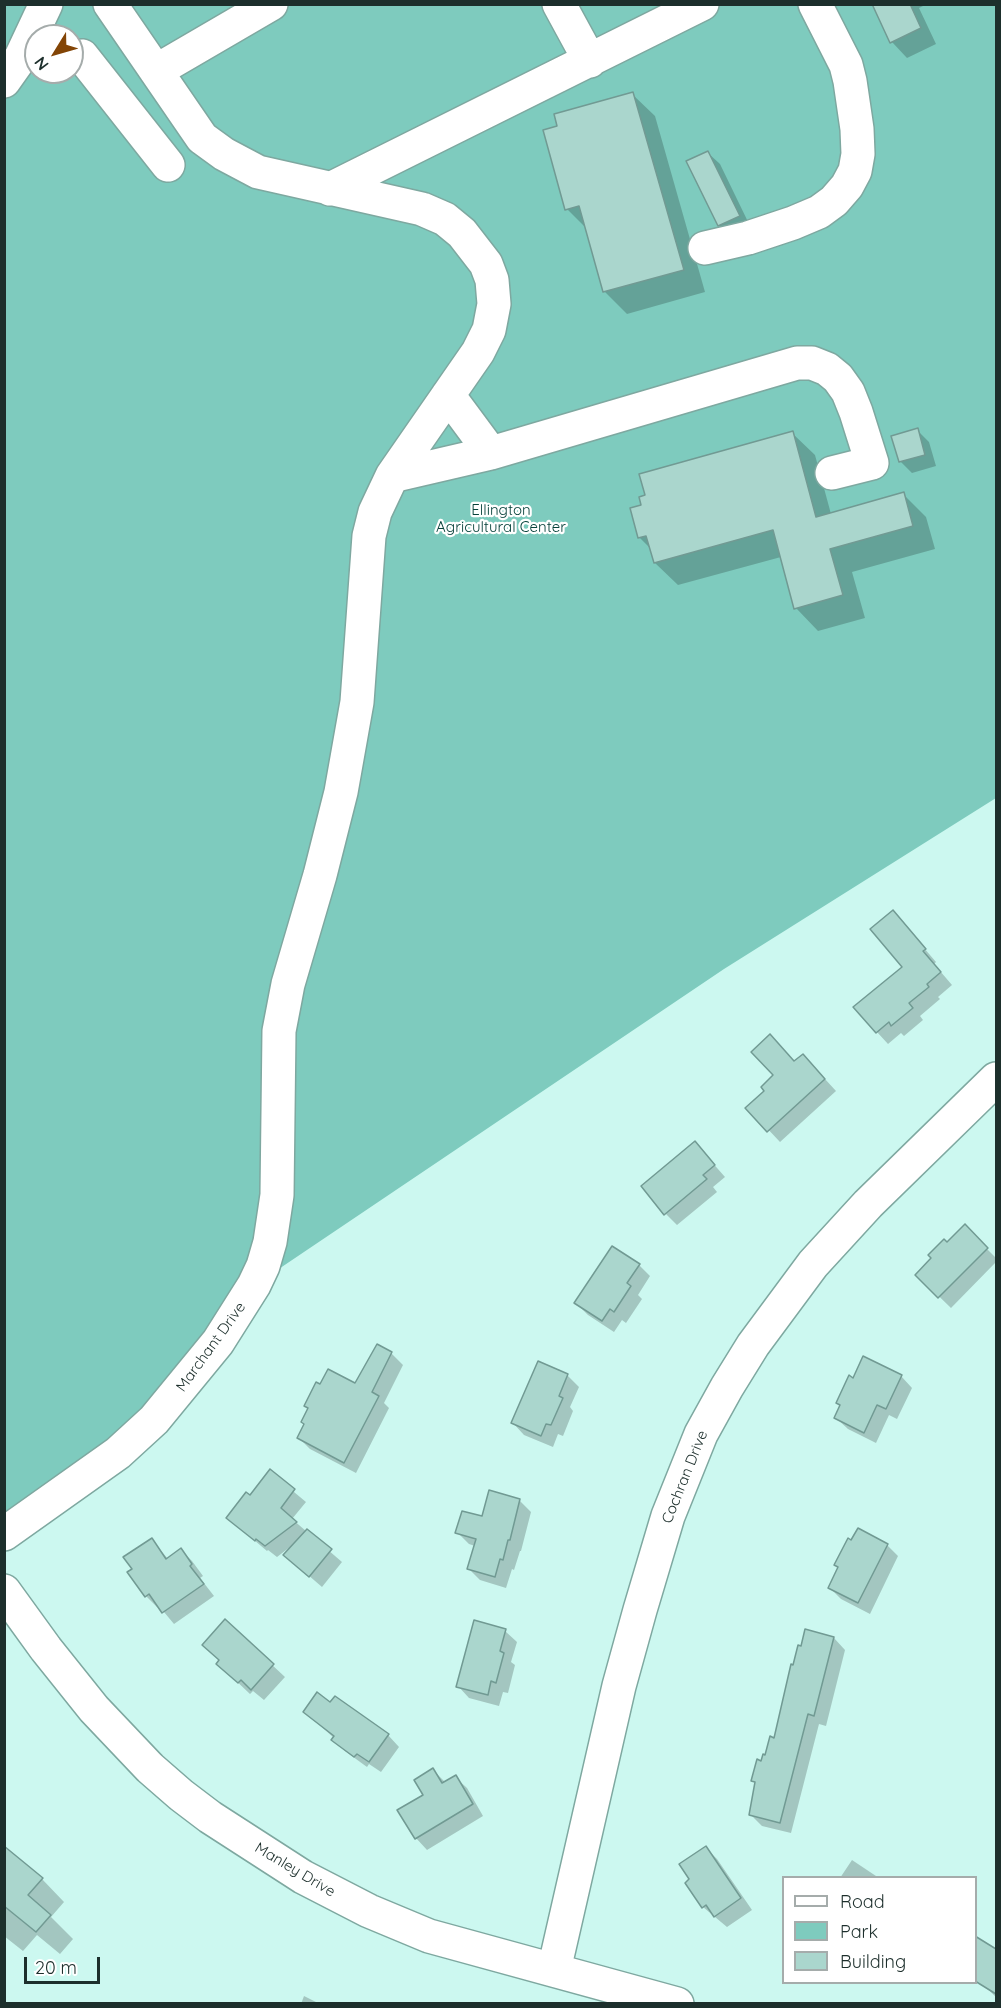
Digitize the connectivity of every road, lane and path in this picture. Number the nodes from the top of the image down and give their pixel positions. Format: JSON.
{"nodes":[{"id":1,"x":46,"y":4,"type":"edge"},
{"id":2,"x":110,"y":4,"type":"edge"},
{"id":3,"x":271,"y":4,"type":"edge"},
{"id":4,"x":559,"y":4,"type":"edge"},
{"id":5,"x":702,"y":4,"type":"edge"},
{"id":6,"x":815,"y":4,"type":"edge"},
{"id":7,"x":84,"y":59,"type":"edge"},
{"id":8,"x":590,"y":61,"type":"junction"},
{"id":9,"x":156,"y":71,"type":"junction"},
{"id":10,"x":4,"y":81,"type":"edge"},
{"id":11,"x":168,"y":165,"type":"dead end"},
{"id":12,"x":330,"y":189,"type":"junction"},
{"id":13,"x":705,"y":248,"type":"dead end"},
{"id":14,"x":448,"y":395,"type":"junction"},
{"id":15,"x":491,"y":453,"type":"junction"},
{"id":16,"x":832,"y":473,"type":"dead end"},
{"id":17,"x":392,"y":476,"type":"junction"},
{"id":18,"x":996,"y":1079,"type":"edge"},
{"id":19,"x":4,"y":1534,"type":"edge"},
{"id":20,"x":4,"y":1591,"type":"edge"},
{"id":21,"x":554,"y":1970,"type":"junction"},
{"id":22,"x":677,"y":2004,"type":"edge"}],
"edges":[{"from":1,"to":10,"type":"street"},
{"from":2,"to":9,"type":"street","name":"Marchant Drive"},
{"from":3,"to":9,"type":"street"},
{"from":4,"to":8,"type":"street"},
{"from":5,"to":8,"type":"street"},
{"from":6,"to":13,"type":"street"},
{"from":7,"to":11,"type":"street"},
{"from":8,"to":12,"type":"street"},
{"from":9,"to":12,"type":"street","name":"Marchant Drive"},
{"from":12,"to":14,"type":"street","name":"Marchant Drive"},
{"from":14,"to":15,"type":"street"},
{"from":14,"to":17,"type":"street","name":"Marchant Drive"},
{"from":15,"to":16,"type":"street"},
{"from":15,"to":17,"type":"street"},
{"from":17,"to":19,"type":"street","name":"Marchant Drive"},
{"from":18,"to":21,"type":"street","name":"Cochran Drive"},
{"from":20,"to":21,"type":"street","name":"Manley Drive"},
{"from":21,"to":22,"type":"street","name":"Manley Drive"}]}
